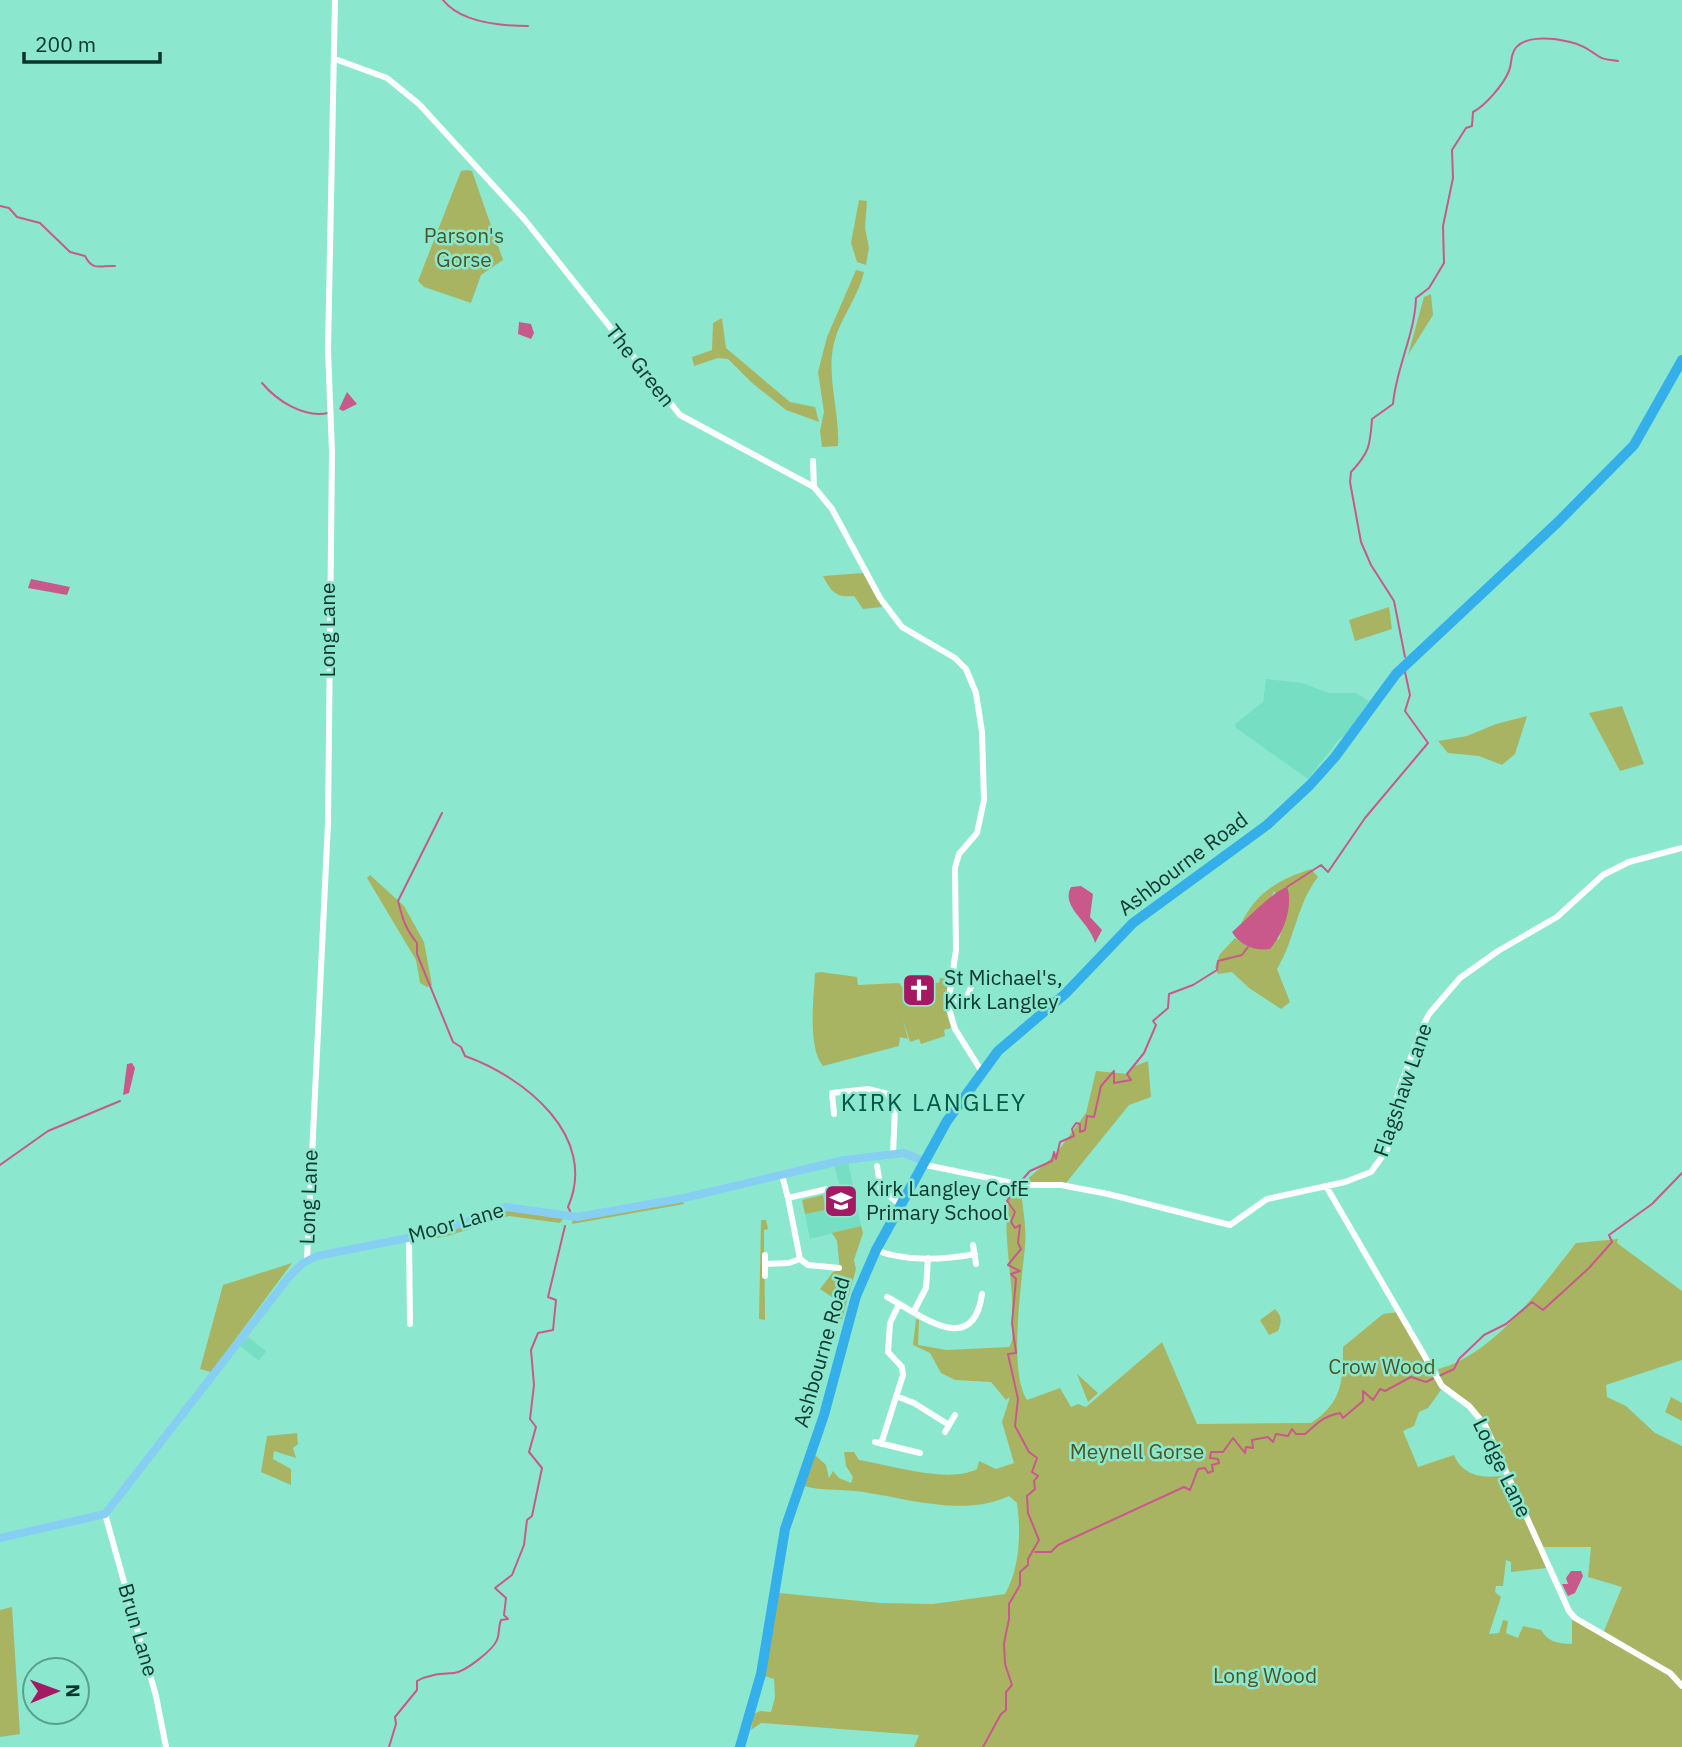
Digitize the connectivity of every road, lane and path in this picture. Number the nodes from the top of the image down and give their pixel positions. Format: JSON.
{"nodes":[{"id":1,"x":335,"y":0,"type":"edge"},
{"id":2,"x":335,"y":59,"type":"junction"},
{"id":3,"x":1682,"y":359,"type":"edge"},
{"id":4,"x":813,"y":461,"type":"dead end"},
{"id":5,"x":814,"y":487,"type":"junction"},
{"id":6,"x":1682,"y":848,"type":"edge"},
{"id":7,"x":971,"y":988,"type":"dead end"},
{"id":8,"x":948,"y":1003,"type":"junction"},
{"id":9,"x":982,"y":1072,"type":"junction"},
{"id":10,"x":834,"y":1114,"type":"dead end"},
{"id":11,"x":893,"y":1153,"type":"junction"},
{"id":12,"x":922,"y":1162,"type":"junction"},
{"id":13,"x":877,"y":1166,"type":"dead end"},
{"id":14,"x":782,"y":1175,"type":"junction"},
{"id":15,"x":1326,"y":1186,"type":"junction"},
{"id":16,"x":827,"y":1189,"type":"dead end"},
{"id":17,"x":788,"y":1198,"type":"junction"},
{"id":18,"x":900,"y":1204,"type":"junction"},
{"id":19,"x":409,"y":1237,"type":"junction"},
{"id":20,"x":973,"y":1245,"type":"dead end"},
{"id":21,"x":876,"y":1250,"type":"junction"},
{"id":22,"x":975,"y":1254,"type":"junction"},
{"id":23,"x":765,"y":1255,"type":"dead end"},
{"id":24,"x":928,"y":1258,"type":"junction"},
{"id":25,"x":800,"y":1259,"type":"junction"},
{"id":26,"x":307,"y":1260,"type":"junction"},
{"id":27,"x":765,"y":1264,"type":"junction"},
{"id":28,"x":976,"y":1264,"type":"dead end"},
{"id":29,"x":827,"y":1267,"type":"junction"},
{"id":30,"x":839,"y":1268,"type":"dead end"},
{"id":31,"x":765,"y":1276,"type":"dead end"},
{"id":32,"x":826,"y":1277,"type":"dead end"},
{"id":33,"x":982,"y":1294,"type":"dead end"},
{"id":34,"x":887,"y":1297,"type":"dead end"},
{"id":35,"x":899,"y":1304,"type":"junction"},
{"id":36,"x":914,"y":1311,"type":"junction"},
{"id":37,"x":936,"y":1315,"type":"dead end"},
{"id":38,"x":930,"y":1323,"type":"junction"},
{"id":39,"x":410,"y":1324,"type":"dead end"},
{"id":40,"x":896,"y":1396,"type":"junction"},
{"id":41,"x":956,"y":1415,"type":"dead end"},
{"id":42,"x":949,"y":1425,"type":"junction"},
{"id":43,"x":945,"y":1432,"type":"dead end"},
{"id":44,"x":911,"y":1463,"type":"dead end"},
{"id":45,"x":105,"y":1514,"type":"junction"},
{"id":46,"x":0,"y":1538,"type":"edge"},
{"id":47,"x":1682,"y":1686,"type":"edge"},
{"id":48,"x":166,"y":1747,"type":"edge"},
{"id":49,"x":740,"y":1747,"type":"edge"}],
"edges":[{"from":1,"to":2,"type":"street","name":"Long Lane"},
{"from":2,"to":5,"type":"street","name":"The Green"},
{"from":2,"to":26,"type":"street","name":"Long Lane"},
{"from":3,"to":9,"type":"highway","name":"Ashbourne Road"},
{"from":4,"to":5,"type":"street"},
{"from":5,"to":8,"type":"street","name":"The Green"},
{"from":6,"to":15,"type":"street","name":"Flagshaw Lane"},
{"from":7,"to":8,"type":"street"},
{"from":8,"to":9,"type":"street"},
{"from":9,"to":12,"type":"highway","name":"Ashbourne Road"},
{"from":10,"to":11,"type":"street"},
{"from":11,"to":12,"type":"main road","name":"Moor Lane"},
{"from":11,"to":14,"type":"main road","name":"Moor Lane"},
{"from":12,"to":15,"type":"street","name":"Flagshaw Lane"},
{"from":12,"to":18,"type":"highway","name":"Ashbourne Road"},
{"from":13,"to":18,"type":"street"},
{"from":14,"to":17,"type":"street"},
{"from":14,"to":19,"type":"main road","name":"Moor Lane"},
{"from":15,"to":47,"type":"street","name":"Lodge Lane"},
{"from":16,"to":17,"type":"street"},
{"from":17,"to":25,"type":"street"},
{"from":18,"to":21,"type":"highway","name":"Ashbourne Road"},
{"from":19,"to":26,"type":"main road","name":"Moor Lane"},
{"from":19,"to":39,"type":"street"},
{"from":20,"to":22,"type":"street"},
{"from":21,"to":24,"type":"street"},
{"from":21,"to":49,"type":"highway","name":"Ashbourne Road"},
{"from":22,"to":24,"type":"street"},
{"from":22,"to":28,"type":"street"},
{"from":23,"to":27,"type":"street"},
{"from":24,"to":36,"type":"street"},
{"from":25,"to":27,"type":"street"},
{"from":25,"to":29,"type":"street"},
{"from":26,"to":45,"type":"main road"},
{"from":27,"to":31,"type":"street"},
{"from":29,"to":30,"type":"street"},
{"from":29,"to":32,"type":"street"},
{"from":33,"to":38,"type":"street"},
{"from":34,"to":35,"type":"street"},
{"from":35,"to":36,"type":"street"},
{"from":35,"to":40,"type":"street"},
{"from":36,"to":38,"type":"street"},
{"from":37,"to":38,"type":"street"},
{"from":40,"to":42,"type":"street"},
{"from":40,"to":44,"type":"street"},
{"from":41,"to":42,"type":"street"},
{"from":42,"to":43,"type":"street"},
{"from":45,"to":46,"type":"main road"},
{"from":45,"to":48,"type":"street","name":"Brun Lane"}]}
